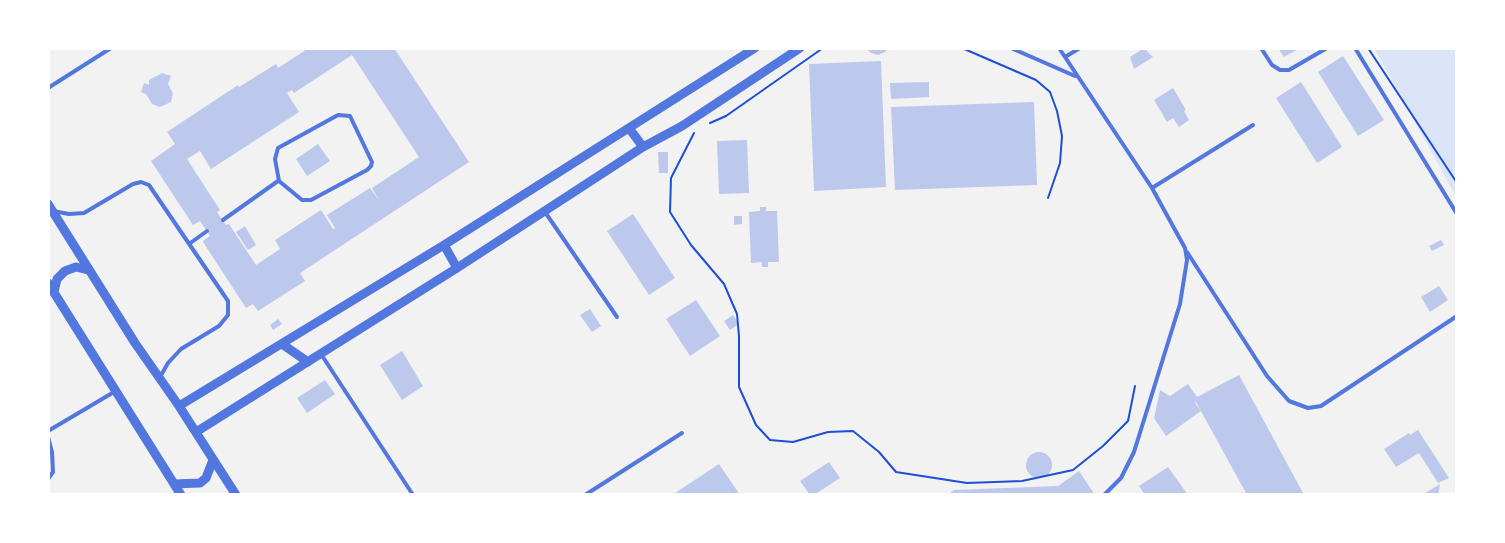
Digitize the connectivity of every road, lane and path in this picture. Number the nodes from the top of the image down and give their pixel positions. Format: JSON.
{"nodes":[{"id":1,"x":111,"y":48,"type":"edge"},
{"id":2,"x":754,"y":48,"type":"edge"},
{"id":3,"x":800,"y":48,"type":"edge"},
{"id":4,"x":823,"y":48,"type":"edge"},
{"id":5,"x":962,"y":48,"type":"edge"},
{"id":6,"x":1011,"y":48,"type":"edge"},
{"id":7,"x":1059,"y":48,"type":"edge"},
{"id":8,"x":1080,"y":48,"type":"edge"},
{"id":9,"x":1261,"y":48,"type":"edge"},
{"id":10,"x":1327,"y":48,"type":"edge"},
{"id":11,"x":1355,"y":48,"type":"edge"},
{"id":12,"x":1368,"y":48,"type":"edge"},
{"id":13,"x":1065,"y":57,"type":"junction"},
{"id":14,"x":1076,"y":76,"type":"junction"},
{"id":15,"x":48,"y":88,"type":"edge"},
{"id":16,"x":1252,"y":124,"type":"dead end"},
{"id":17,"x":706,"y":125,"type":"dead end"},
{"id":18,"x":629,"y":128,"type":"junction"},
{"id":19,"x":696,"y":129,"type":"dead end"},
{"id":20,"x":644,"y":147,"type":"junction"},
{"id":21,"x":279,"y":181,"type":"junction"},
{"id":22,"x":1457,"y":183,"type":"edge"},
{"id":23,"x":1152,"y":188,"type":"junction"},
{"id":24,"x":1048,"y":198,"type":"dead end"},
{"id":25,"x":50,"y":208,"type":"edge"},
{"id":26,"x":545,"y":212,"type":"junction"},
{"id":27,"x":1457,"y":214,"type":"edge"},
{"id":28,"x":223,"y":220,"type":"dead end"},
{"id":29,"x":207,"y":231,"type":"dead end"},
{"id":30,"x":189,"y":244,"type":"junction"},
{"id":31,"x":444,"y":244,"type":"junction"},
{"id":32,"x":1185,"y":248,"type":"junction"},
{"id":33,"x":457,"y":268,"type":"junction"},
{"id":34,"x":88,"y":270,"type":"junction"},
{"id":35,"x":48,"y":283,"type":"edge"},
{"id":36,"x":54,"y":292,"type":"junction"},
{"id":37,"x":1457,"y":316,"type":"edge"},
{"id":38,"x":617,"y":317,"type":"dead end"},
{"id":39,"x":282,"y":344,"type":"junction"},
{"id":40,"x":321,"y":354,"type":"junction"},
{"id":41,"x":308,"y":362,"type":"junction"},
{"id":42,"x":160,"y":378,"type":"junction"},
{"id":43,"x":1135,"y":386,"type":"dead end"},
{"id":44,"x":115,"y":392,"type":"junction"},
{"id":45,"x":179,"y":406,"type":"junction"},
{"id":46,"x":48,"y":431,"type":"edge"},
{"id":47,"x":196,"y":432,"type":"junction"},
{"id":48,"x":682,"y":433,"type":"dead end"},
{"id":49,"x":48,"y":437,"type":"edge"},
{"id":50,"x":213,"y":460,"type":"junction"},
{"id":51,"x":48,"y":479,"type":"edge"},
{"id":52,"x":174,"y":484,"type":"junction"},
{"id":53,"x":181,"y":495,"type":"edge"},
{"id":54,"x":236,"y":495,"type":"edge"},
{"id":55,"x":413,"y":495,"type":"edge"},
{"id":56,"x":585,"y":495,"type":"edge"},
{"id":57,"x":1104,"y":495,"type":"edge"}],
"edges":[{"from":1,"to":15,"type":"lane"},
{"from":2,"to":18,"type":"street"},
{"from":3,"to":20,"type":"street"},
{"from":4,"to":17,"type":"path"},
{"from":5,"to":24,"type":"path"},
{"from":6,"to":14,"type":"lane"},
{"from":7,"to":13,"type":"lane"},
{"from":8,"to":13,"type":"lane"},
{"from":9,"to":10,"type":"lane"},
{"from":11,"to":27,"type":"lane"},
{"from":12,"to":22,"type":"path"},
{"from":13,"to":14,"type":"lane"},
{"from":14,"to":23,"type":"lane"},
{"from":16,"to":23,"type":"lane"},
{"from":18,"to":20,"type":"street"},
{"from":18,"to":31,"type":"street"},
{"from":19,"to":43,"type":"path"},
{"from":20,"to":26,"type":"street"},
{"from":21,"to":21,"type":"lane"},
{"from":21,"to":28,"type":"lane"},
{"from":23,"to":32,"type":"lane"},
{"from":25,"to":30,"type":"lane"},
{"from":25,"to":34,"type":"street"},
{"from":26,"to":33,"type":"street"},
{"from":26,"to":38,"type":"lane"},
{"from":29,"to":30,"type":"lane"},
{"from":30,"to":42,"type":"lane"},
{"from":31,"to":33,"type":"street"},
{"from":31,"to":39,"type":"street"},
{"from":32,"to":37,"type":"lane"},
{"from":32,"to":57,"type":"lane"},
{"from":33,"to":40,"type":"street"},
{"from":34,"to":36,"type":"street"},
{"from":34,"to":42,"type":"street"},
{"from":35,"to":36,"type":"street"},
{"from":36,"to":44,"type":"street"},
{"from":39,"to":41,"type":"street"},
{"from":39,"to":45,"type":"street"},
{"from":40,"to":41,"type":"street"},
{"from":40,"to":55,"type":"lane"},
{"from":41,"to":47,"type":"street"},
{"from":42,"to":45,"type":"street"},
{"from":44,"to":46,"type":"lane"},
{"from":44,"to":52,"type":"street"},
{"from":45,"to":47,"type":"street"},
{"from":47,"to":50,"type":"street"},
{"from":48,"to":56,"type":"lane"},
{"from":49,"to":51,"type":"lane"},
{"from":50,"to":52,"type":"street"},
{"from":50,"to":54,"type":"street"},
{"from":52,"to":53,"type":"street"}]}
